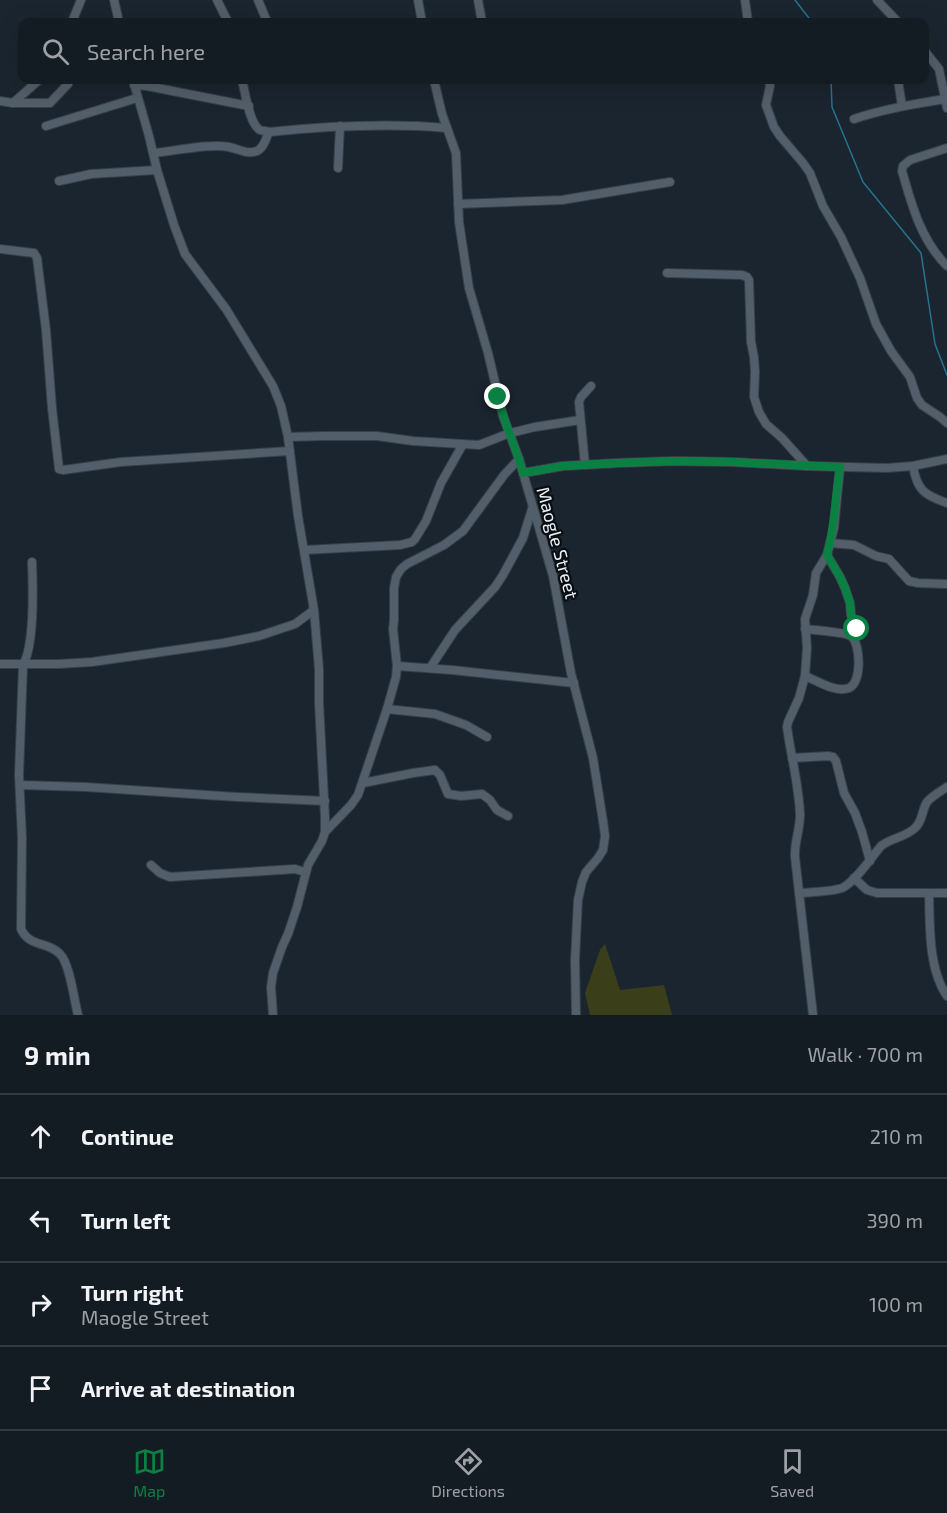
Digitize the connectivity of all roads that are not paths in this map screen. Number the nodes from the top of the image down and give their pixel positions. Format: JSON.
{"nodes":[{"id":1,"x":81,"y":0,"type":"edge"},
{"id":2,"x":114,"y":0,"type":"edge"},
{"id":3,"x":217,"y":0,"type":"edge"},
{"id":4,"x":258,"y":0,"type":"edge"},
{"id":5,"x":418,"y":0,"type":"edge"},
{"id":6,"x":478,"y":0,"type":"edge"},
{"id":7,"x":745,"y":0,"type":"edge"},
{"id":8,"x":877,"y":0,"type":"edge"},
{"id":9,"x":74,"y":18,"type":"edge"},
{"id":10,"x":118,"y":18,"type":"edge"},
{"id":11,"x":226,"y":18,"type":"edge"},
{"id":12,"x":266,"y":18,"type":"edge"},
{"id":13,"x":421,"y":18,"type":"edge"},
{"id":14,"x":481,"y":18,"type":"edge"},
{"id":15,"x":747,"y":18,"type":"edge"},
{"id":16,"x":894,"y":18,"type":"edge"},
{"id":17,"x":929,"y":56,"type":"edge"},
{"id":18,"x":944,"y":76,"type":"edge"},
{"id":19,"x":34,"y":84,"type":"edge"},
{"id":20,"x":68,"y":84,"type":"dead end"},
{"id":21,"x":134,"y":84,"type":"edge"},
{"id":22,"x":140,"y":84,"type":"edge"},
{"id":23,"x":243,"y":84,"type":"edge"},
{"id":24,"x":435,"y":84,"type":"edge"},
{"id":25,"x":770,"y":84,"type":"edge"},
{"id":26,"x":899,"y":84,"type":"edge"},
{"id":27,"x":137,"y":98,"type":"junction"},
{"id":28,"x":945,"y":99,"type":"junction"},
{"id":29,"x":0,"y":101,"type":"edge"},
{"id":30,"x":13,"y":103,"type":"junction"},
{"id":31,"x":902,"y":105,"type":"junction"},
{"id":32,"x":249,"y":106,"type":"junction"},
{"id":33,"x":947,"y":108,"type":"edge"},
{"id":34,"x":854,"y":120,"type":"dead end"},
{"id":35,"x":46,"y":126,"type":"dead end"},
{"id":36,"x":340,"y":126,"type":"junction"},
{"id":37,"x":447,"y":128,"type":"junction"},
{"id":38,"x":269,"y":132,"type":"junction"},
{"id":39,"x":947,"y":148,"type":"edge"},
{"id":40,"x":154,"y":153,"type":"junction"},
{"id":41,"x":338,"y":168,"type":"dead end"},
{"id":42,"x":157,"y":170,"type":"junction"},
{"id":43,"x":59,"y":181,"type":"dead end"},
{"id":44,"x":670,"y":182,"type":"dead end"},
{"id":45,"x":458,"y":204,"type":"junction"},
{"id":46,"x":0,"y":249,"type":"edge"},
{"id":47,"x":947,"y":266,"type":"edge"},
{"id":48,"x":667,"y":273,"type":"dead end"},
{"id":49,"x":591,"y":386,"type":"dead end"},
{"id":50,"x":580,"y":420,"type":"junction"},
{"id":51,"x":947,"y":423,"type":"edge"},
{"id":52,"x":510,"y":434,"type":"junction"},
{"id":53,"x":288,"y":437,"type":"junction"},
{"id":54,"x":463,"y":444,"type":"junction"},
{"id":55,"x":290,"y":451,"type":"junction"},
{"id":56,"x":519,"y":459,"type":"junction"},
{"id":57,"x":947,"y":459,"type":"edge"},
{"id":58,"x":585,"y":465,"type":"junction"},
{"id":59,"x":807,"y":466,"type":"junction"},
{"id":60,"x":913,"y":466,"type":"junction"},
{"id":61,"x":840,"y":467,"type":"junction"},
{"id":62,"x":523,"y":473,"type":"junction"},
{"id":63,"x":947,"y":503,"type":"edge"},
{"id":64,"x":532,"y":508,"type":"junction"},
{"id":65,"x":830,"y":543,"type":"junction"},
{"id":66,"x":304,"y":550,"type":"junction"},
{"id":67,"x":827,"y":555,"type":"junction"},
{"id":68,"x":33,"y":562,"type":"dead end"},
{"id":69,"x":947,"y":584,"type":"edge"},
{"id":70,"x":314,"y":610,"type":"junction"},
{"id":71,"x":805,"y":629,"type":"junction"},
{"id":72,"x":851,"y":636,"type":"junction"},
{"id":73,"x":0,"y":664,"type":"edge"},
{"id":74,"x":23,"y":664,"type":"junction"},
{"id":75,"x":397,"y":666,"type":"junction"},
{"id":76,"x":430,"y":668,"type":"junction"},
{"id":77,"x":805,"y":676,"type":"junction"},
{"id":78,"x":574,"y":683,"type":"junction"},
{"id":79,"x":387,"y":709,"type":"junction"},
{"id":80,"x":487,"y":737,"type":"dead end"},
{"id":81,"x":792,"y":758,"type":"junction"},
{"id":82,"x":363,"y":783,"type":"junction"},
{"id":83,"x":20,"y":785,"type":"junction"},
{"id":84,"x":947,"y":787,"type":"edge"},
{"id":85,"x":325,"y":801,"type":"junction"},
{"id":86,"x":508,"y":816,"type":"dead end"},
{"id":87,"x":325,"y":832,"type":"junction"},
{"id":88,"x":870,"y":861,"type":"junction"},
{"id":89,"x":152,"y":866,"type":"dead end"},
{"id":90,"x":305,"y":872,"type":"junction"},
{"id":91,"x":854,"y":878,"type":"junction"},
{"id":92,"x":799,"y":893,"type":"junction"},
{"id":93,"x":929,"y":893,"type":"junction"},
{"id":94,"x":947,"y":893,"type":"edge"},
{"id":95,"x":947,"y":996,"type":"edge"},
{"id":96,"x":78,"y":1015,"type":"edge"},
{"id":97,"x":273,"y":1015,"type":"edge"},
{"id":98,"x":576,"y":1015,"type":"edge"},
{"id":99,"x":813,"y":1015,"type":"edge"}],
"edges":[{"from":1,"to":9,"type":"street"},
{"from":2,"to":10,"type":"street"},
{"from":3,"to":11,"type":"street"},
{"from":4,"to":12,"type":"street"},
{"from":5,"to":13,"type":"street"},
{"from":6,"to":14,"type":"street"},
{"from":7,"to":15,"type":"street"},
{"from":8,"to":16,"type":"street"},
{"from":17,"to":18,"type":"street"},
{"from":18,"to":28,"type":"street"},
{"from":19,"to":30,"type":"street"},
{"from":20,"to":30,"type":"street"},
{"from":21,"to":27,"type":"street"},
{"from":22,"to":32,"type":"street"},
{"from":23,"to":32,"type":"street"},
{"from":24,"to":37,"type":"street","name":"Maogle Street"},
{"from":25,"to":51,"type":"street"},
{"from":26,"to":31,"type":"street"},
{"from":27,"to":35,"type":"street"},
{"from":27,"to":40,"type":"street"},
{"from":28,"to":31,"type":"street"},
{"from":28,"to":33,"type":"street"},
{"from":29,"to":30,"type":"street"},
{"from":31,"to":34,"type":"street"},
{"from":32,"to":38,"type":"street"},
{"from":36,"to":37,"type":"street"},
{"from":36,"to":38,"type":"street"},
{"from":36,"to":41,"type":"street"},
{"from":37,"to":45,"type":"street","name":"Maogle Street"},
{"from":38,"to":40,"type":"street"},
{"from":39,"to":47,"type":"street"},
{"from":40,"to":42,"type":"street"},
{"from":42,"to":43,"type":"street"},
{"from":42,"to":53,"type":"street"},
{"from":44,"to":45,"type":"street"},
{"from":45,"to":52,"type":"street","name":"Maogle Street"},
{"from":46,"to":55,"type":"street"},
{"from":48,"to":59,"type":"street"},
{"from":49,"to":50,"type":"street"},
{"from":50,"to":52,"type":"street"},
{"from":50,"to":58,"type":"street"},
{"from":52,"to":54,"type":"street"},
{"from":52,"to":56,"type":"street","name":"Maogle Street"},
{"from":53,"to":54,"type":"street"},
{"from":53,"to":55,"type":"street"},
{"from":54,"to":66,"type":"street"},
{"from":55,"to":66,"type":"street"},
{"from":56,"to":62,"type":"street","name":"Maogle Street"},
{"from":56,"to":75,"type":"street"},
{"from":57,"to":60,"type":"street"},
{"from":58,"to":59,"type":"street"},
{"from":58,"to":62,"type":"street"},
{"from":59,"to":61,"type":"street"},
{"from":60,"to":61,"type":"street"},
{"from":60,"to":63,"type":"street"},
{"from":61,"to":65,"type":"street"},
{"from":62,"to":64,"type":"street","name":"Maogle Street"},
{"from":64,"to":76,"type":"street"},
{"from":64,"to":78,"type":"street","name":"Maogle Street"},
{"from":65,"to":67,"type":"street"},
{"from":65,"to":69,"type":"street"},
{"from":66,"to":70,"type":"street"},
{"from":67,"to":71,"type":"street"},
{"from":67,"to":72,"type":"street"},
{"from":68,"to":74,"type":"street"},
{"from":70,"to":74,"type":"street"},
{"from":70,"to":85,"type":"street"},
{"from":71,"to":72,"type":"street"},
{"from":71,"to":77,"type":"street"},
{"from":72,"to":77,"type":"street"},
{"from":73,"to":74,"type":"street"},
{"from":74,"to":83,"type":"street"},
{"from":75,"to":76,"type":"street"},
{"from":75,"to":79,"type":"street"},
{"from":76,"to":78,"type":"street"},
{"from":77,"to":81,"type":"street"},
{"from":78,"to":98,"type":"street","name":"Maogle Street"},
{"from":79,"to":80,"type":"street"},
{"from":79,"to":82,"type":"street"},
{"from":81,"to":88,"type":"street"},
{"from":81,"to":92,"type":"street"},
{"from":82,"to":86,"type":"street"},
{"from":82,"to":87,"type":"street"},
{"from":83,"to":85,"type":"street"},
{"from":83,"to":96,"type":"street"},
{"from":84,"to":88,"type":"street"},
{"from":85,"to":87,"type":"street"},
{"from":87,"to":90,"type":"street"},
{"from":88,"to":91,"type":"street"},
{"from":89,"to":90,"type":"street"},
{"from":90,"to":97,"type":"street"},
{"from":91,"to":92,"type":"street"},
{"from":91,"to":93,"type":"street"},
{"from":92,"to":99,"type":"street"},
{"from":93,"to":94,"type":"street"},
{"from":93,"to":95,"type":"street"}]}
